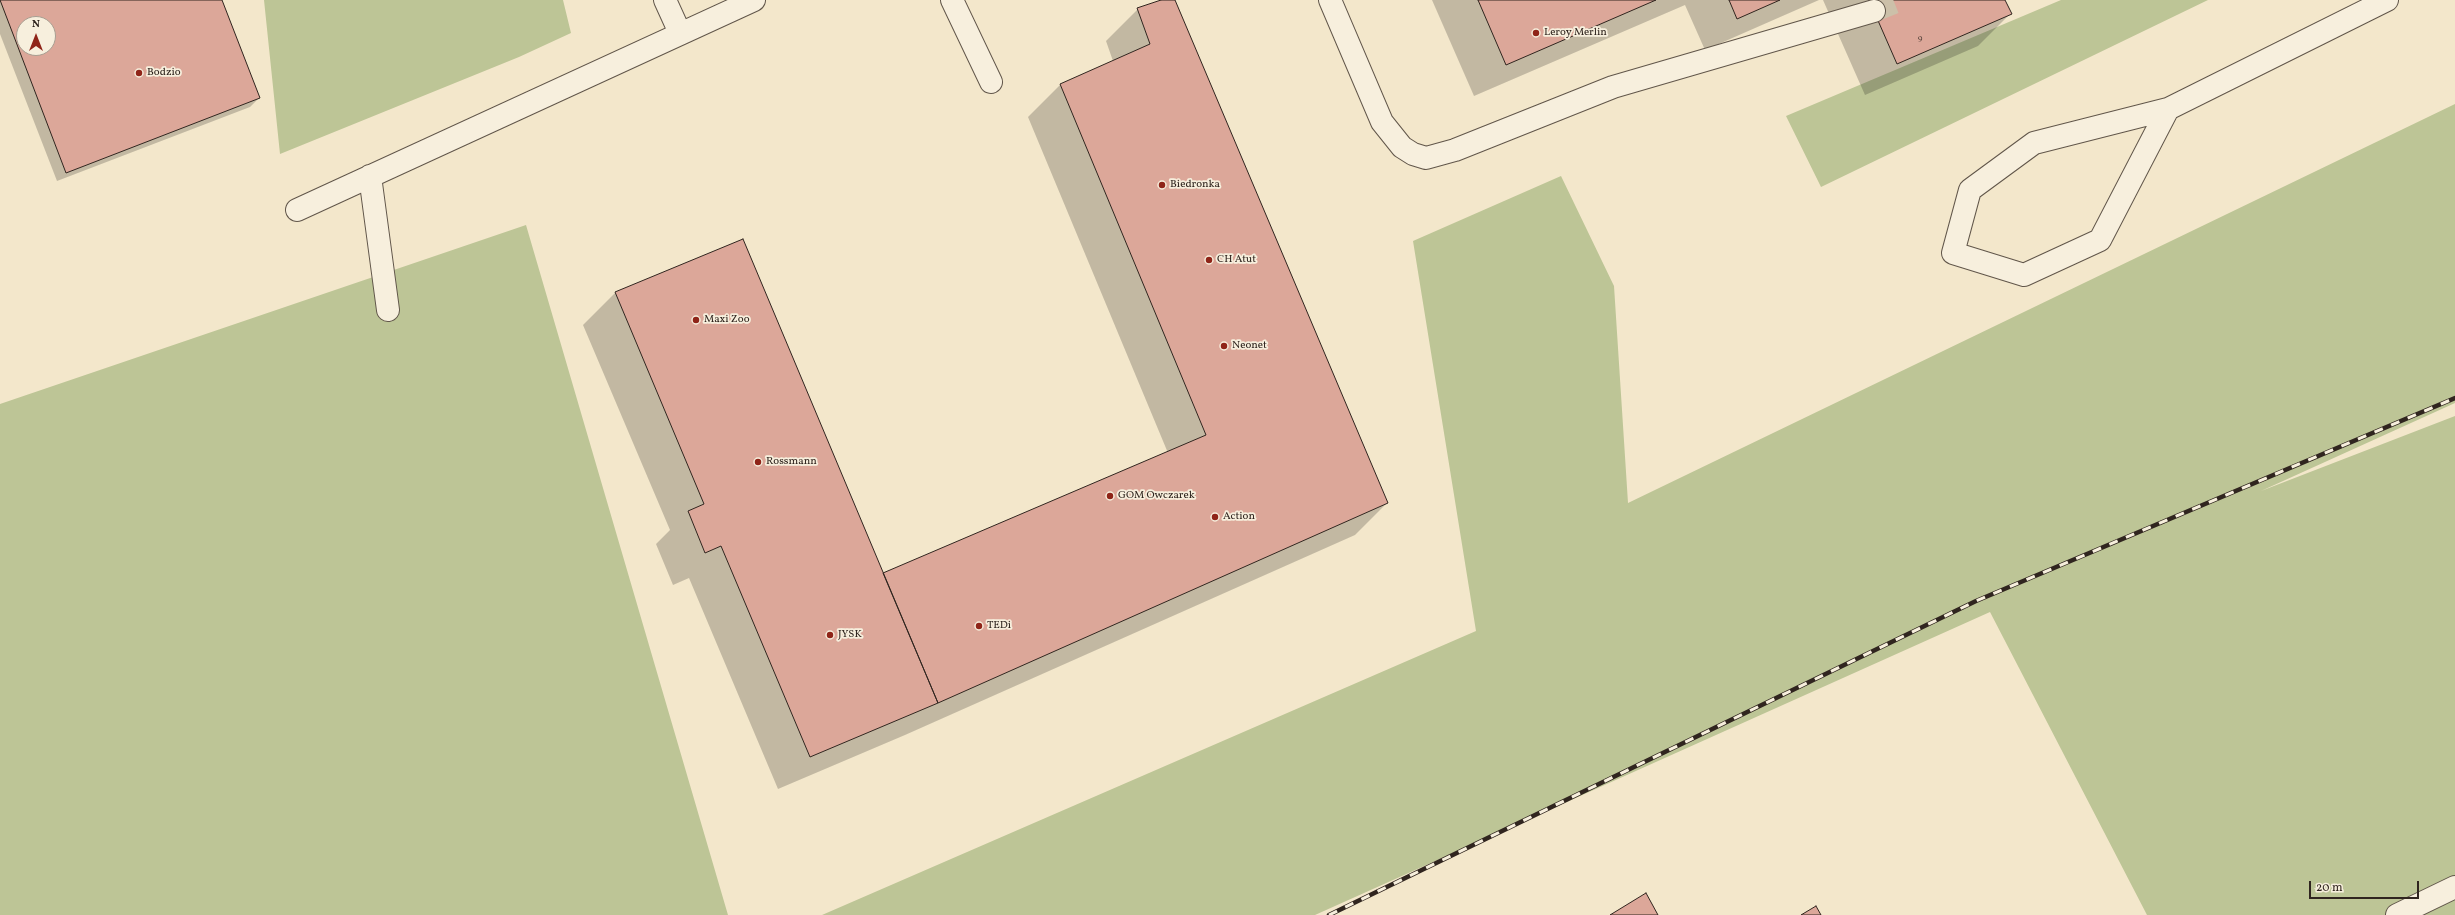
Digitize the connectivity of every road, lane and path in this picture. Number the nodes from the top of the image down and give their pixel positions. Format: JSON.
{"nodes":[{"id":1,"x":664,"y":0,"type":"edge"},
{"id":2,"x":754,"y":0,"type":"edge"},
{"id":3,"x":952,"y":0,"type":"edge"},
{"id":4,"x":1330,"y":0,"type":"edge"},
{"id":5,"x":2386,"y":0,"type":"edge"},
{"id":6,"x":1874,"y":11,"type":"tunnel mouth"},
{"id":7,"x":680,"y":33,"type":"junction"},
{"id":8,"x":991,"y":82,"type":"dead end"},
{"id":9,"x":2168,"y":109,"type":"junction"},
{"id":10,"x":370,"y":176,"type":"junction"},
{"id":11,"x":297,"y":210,"type":"dead end"},
{"id":12,"x":388,"y":310,"type":"dead end"},
{"id":13,"x":2455,"y":887,"type":"edge"},
{"id":14,"x":2397,"y":915,"type":"edge"}],
"edges":[{"from":1,"to":7,"type":"street"},
{"from":2,"to":7,"type":"street"},
{"from":3,"to":8,"type":"street"},
{"from":4,"to":6,"type":"street"},
{"from":5,"to":9,"type":"street"},
{"from":7,"to":10,"type":"street"},
{"from":9,"to":9,"type":"street"},
{"from":10,"to":11,"type":"street"},
{"from":10,"to":12,"type":"street"},
{"from":13,"to":14,"type":"street"}]}
